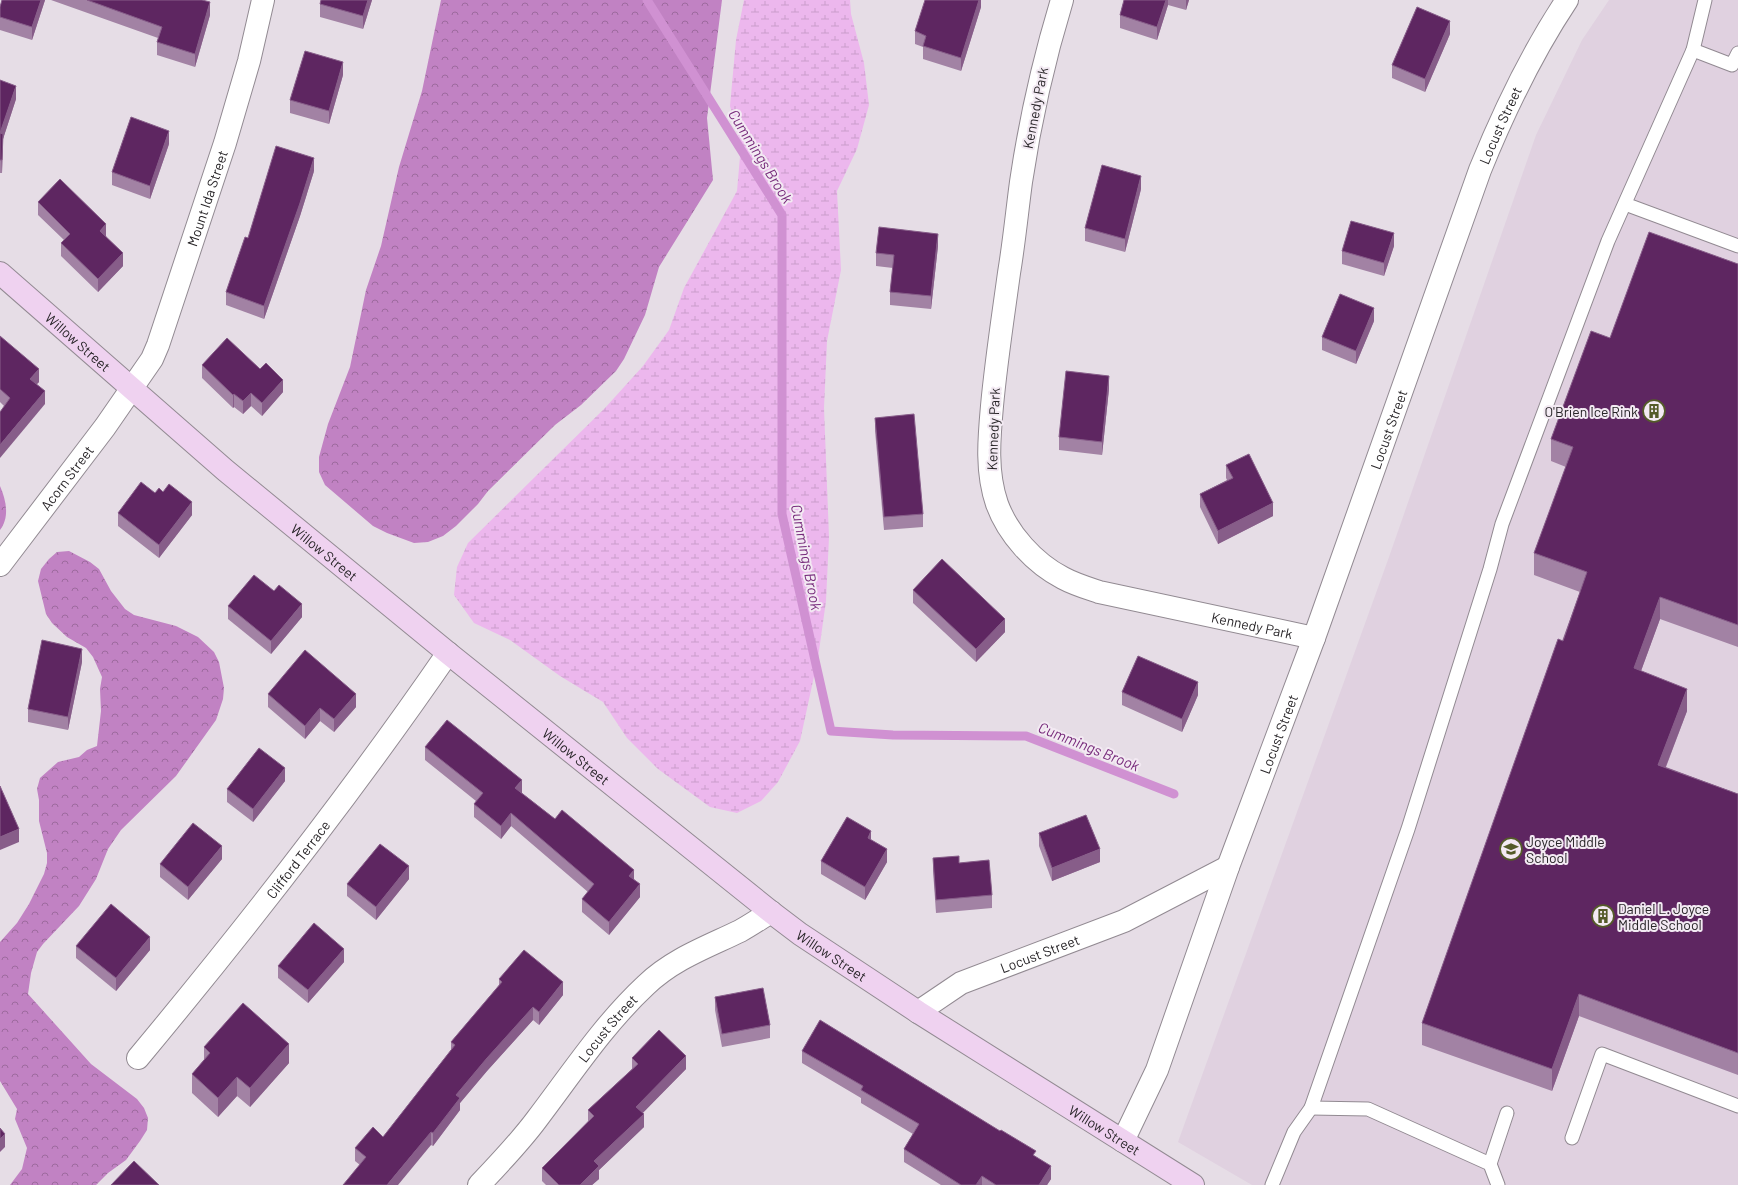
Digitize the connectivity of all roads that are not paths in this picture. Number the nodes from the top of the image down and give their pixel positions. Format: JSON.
{"nodes":[{"id":1,"x":263,"y":0,"type":"edge"},
{"id":2,"x":1062,"y":0,"type":"edge"},
{"id":3,"x":1567,"y":0,"type":"edge"},
{"id":4,"x":1705,"y":0,"type":"edge"},
{"id":5,"x":1693,"y":50,"type":"junction"},
{"id":6,"x":1738,"y":53,"type":"edge"},
{"id":7,"x":1625,"y":204,"type":"junction"},
{"id":8,"x":1738,"y":246,"type":"edge"},
{"id":9,"x":0,"y":273,"type":"edge"},
{"id":10,"x":132,"y":388,"type":"junction"},
{"id":11,"x":0,"y":565,"type":"edge"},
{"id":12,"x":1314,"y":638,"type":"junction"},
{"id":13,"x":448,"y":653,"type":"junction"},
{"id":14,"x":1228,"y":867,"type":"junction"},
{"id":15,"x":771,"y":912,"type":"junction"},
{"id":16,"x":918,"y":1012,"type":"junction"},
{"id":17,"x":138,"y":1058,"type":"dead end"},
{"id":18,"x":1738,"y":1106,"type":"edge"},
{"id":19,"x":1311,"y":1108,"type":"junction"},
{"id":20,"x":1507,"y":1113,"type":"dead end"},
{"id":21,"x":1572,"y":1138,"type":"dead end"},
{"id":22,"x":1123,"y":1141,"type":"junction"},
{"id":23,"x":1490,"y":1164,"type":"junction"},
{"id":24,"x":479,"y":1185,"type":"edge"},
{"id":25,"x":1193,"y":1185,"type":"edge"},
{"id":26,"x":1272,"y":1185,"type":"edge"},
{"id":27,"x":1498,"y":1185,"type":"edge"}],
"edges":[{"from":1,"to":10,"type":"street","name":"Mount Ida Street"},
{"from":2,"to":12,"type":"street","name":"Kennedy Park"},
{"from":3,"to":12,"type":"street","name":"Locust Street"},
{"from":4,"to":5,"type":"lane"},
{"from":5,"to":6,"type":"lane"},
{"from":5,"to":7,"type":"lane"},
{"from":7,"to":8,"type":"lane"},
{"from":7,"to":19,"type":"lane"},
{"from":9,"to":10,"type":"street","name":"Willow Street"},
{"from":10,"to":11,"type":"street","name":"Acorn Street"},
{"from":10,"to":13,"type":"street","name":"Willow Street"},
{"from":12,"to":14,"type":"street","name":"Locust Street"},
{"from":13,"to":15,"type":"street","name":"Willow Street"},
{"from":13,"to":17,"type":"street","name":"Clifford Terrace"},
{"from":14,"to":16,"type":"street","name":"Locust Street"},
{"from":14,"to":22,"type":"street","name":"Locust Street"},
{"from":15,"to":16,"type":"street","name":"Willow Street"},
{"from":15,"to":24,"type":"street","name":"Locust Street"},
{"from":16,"to":22,"type":"street","name":"Willow Street"},
{"from":18,"to":21,"type":"lane"},
{"from":19,"to":23,"type":"lane"},
{"from":19,"to":26,"type":"lane"},
{"from":20,"to":23,"type":"lane"},
{"from":22,"to":25,"type":"street","name":"Willow Street"},
{"from":23,"to":27,"type":"lane"}]}
